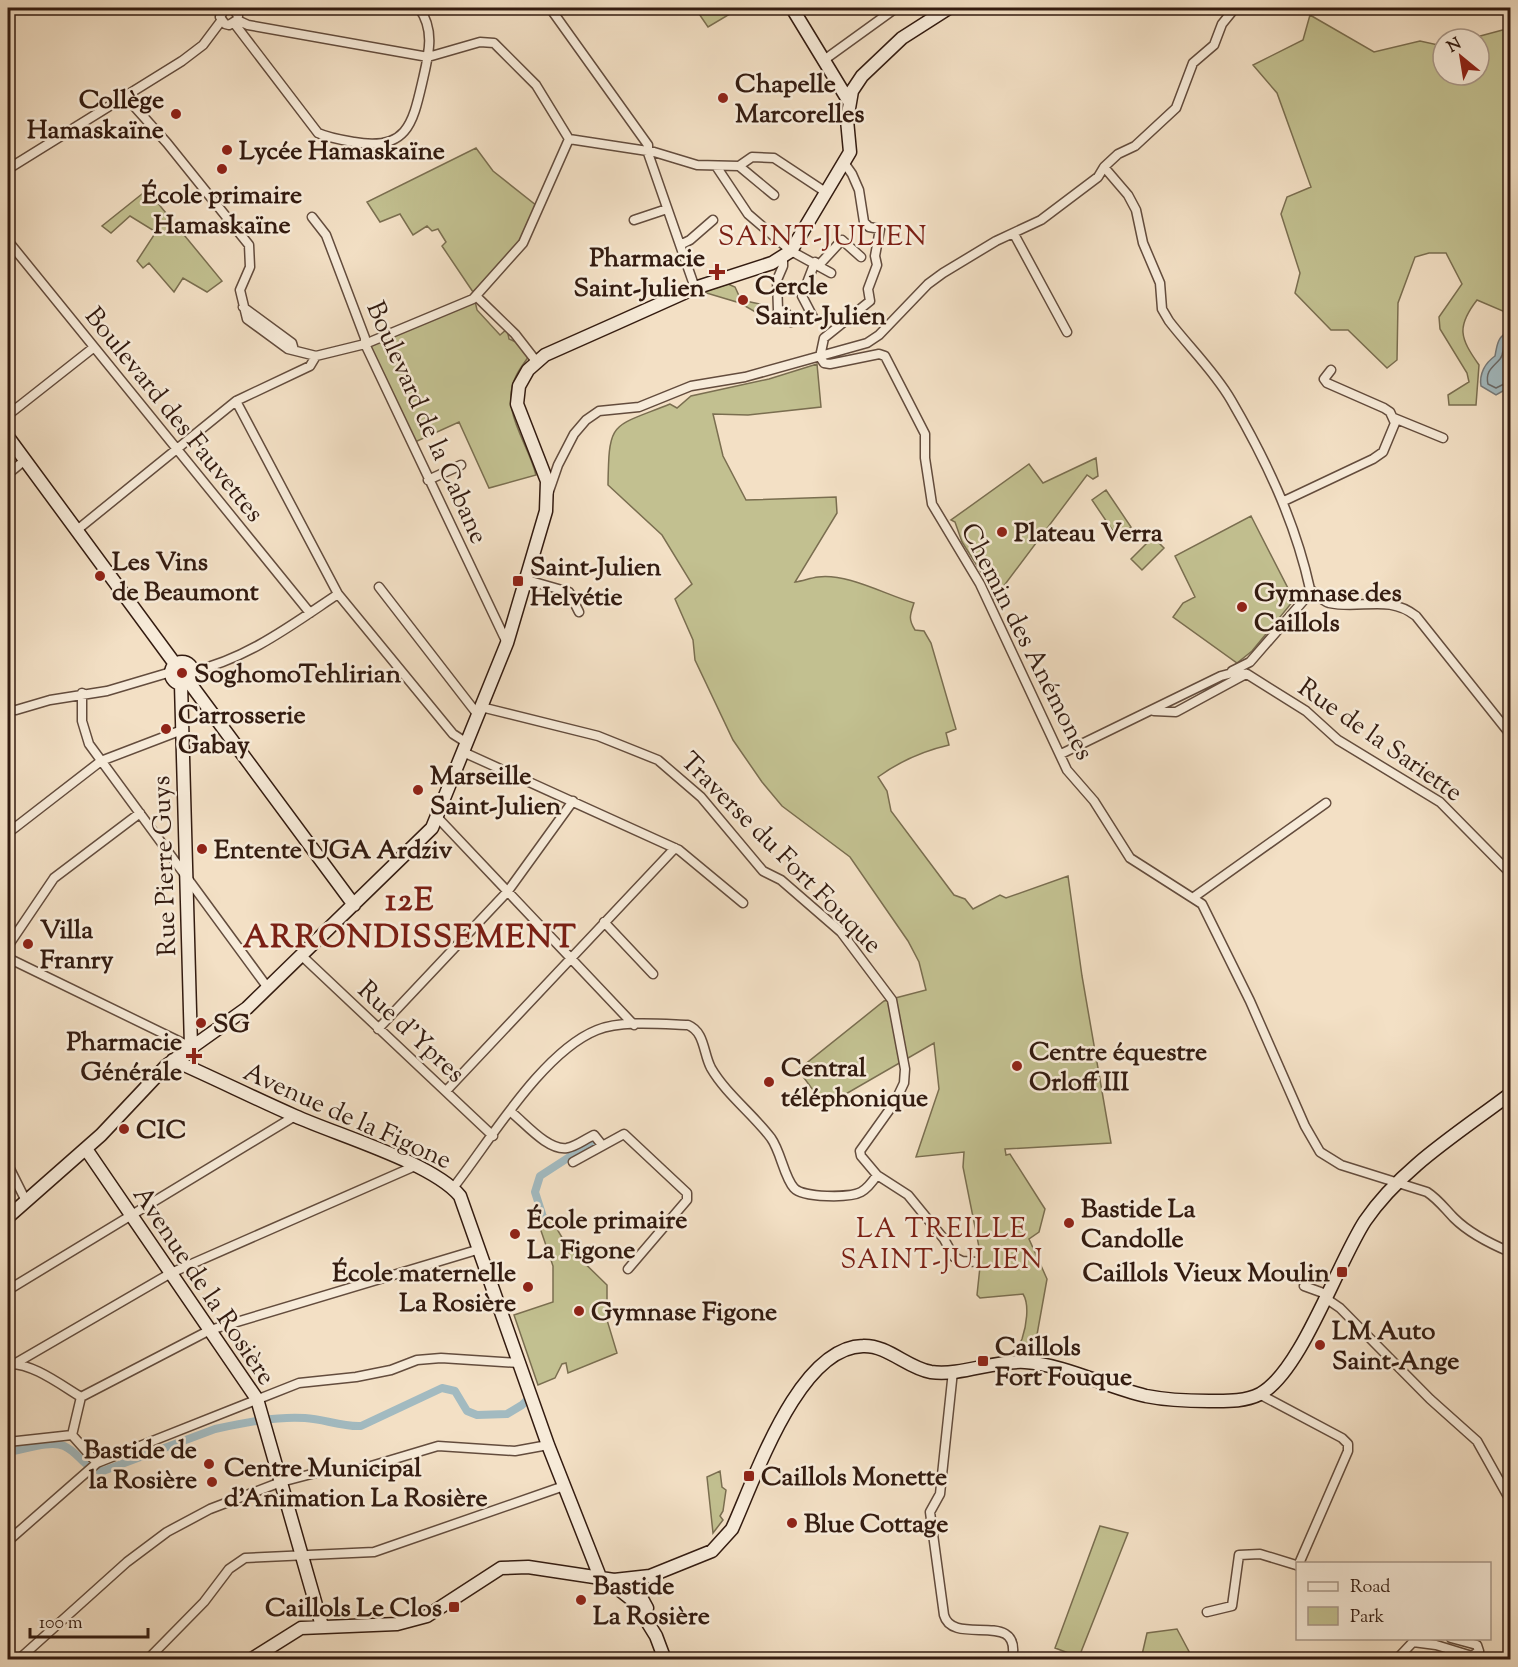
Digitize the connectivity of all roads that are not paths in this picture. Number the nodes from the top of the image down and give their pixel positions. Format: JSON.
{"nodes":[{"id":1,"x":223,"y":8,"type":"edge"},
{"id":2,"x":233,"y":8,"type":"edge"},
{"id":3,"x":419,"y":8,"type":"edge"},
{"id":4,"x":550,"y":8,"type":"edge"},
{"id":5,"x":793,"y":8,"type":"edge"},
{"id":6,"x":896,"y":8,"type":"edge"},
{"id":7,"x":949,"y":8,"type":"edge"},
{"id":8,"x":1235,"y":8,"type":"edge"},
{"id":9,"x":221,"y":21,"type":"junction"},
{"id":10,"x":235,"y":22,"type":"junction"},
{"id":11,"x":428,"y":57,"type":"junction"},
{"id":12,"x":824,"y":60,"type":"junction"},
{"id":13,"x":125,"y":96,"type":"junction"},
{"id":14,"x":848,"y":100,"type":"junction"},
{"id":15,"x":569,"y":139,"type":"junction"},
{"id":16,"x":648,"y":153,"type":"junction"},
{"id":17,"x":845,"y":164,"type":"junction"},
{"id":18,"x":716,"y":166,"type":"junction"},
{"id":19,"x":739,"y":166,"type":"junction"},
{"id":20,"x":1104,"y":167,"type":"junction"},
{"id":21,"x":8,"y":169,"type":"edge"},
{"id":22,"x":827,"y":193,"type":"junction"},
{"id":23,"x":774,"y":195,"type":"dead end"},
{"id":24,"x":668,"y":209,"type":"junction"},
{"id":25,"x":312,"y":218,"type":"dead end"},
{"id":26,"x":634,"y":220,"type":"dead end"},
{"id":27,"x":713,"y":220,"type":"dead end"},
{"id":28,"x":1014,"y":234,"type":"junction"},
{"id":29,"x":8,"y":241,"type":"edge"},
{"id":30,"x":680,"y":245,"type":"junction"},
{"id":31,"x":787,"y":254,"type":"junction"},
{"id":32,"x":861,"y":256,"type":"dead end"},
{"id":33,"x":817,"y":263,"type":"junction"},
{"id":34,"x":831,"y":273,"type":"dead end"},
{"id":35,"x":695,"y":288,"type":"junction"},
{"id":36,"x":477,"y":297,"type":"junction"},
{"id":37,"x":813,"y":317,"type":"dead end"},
{"id":38,"x":791,"y":322,"type":"dead end"},
{"id":39,"x":1067,"y":332,"type":"dead end"},
{"id":40,"x":365,"y":344,"type":"junction"},
{"id":41,"x":93,"y":348,"type":"junction"},
{"id":42,"x":316,"y":356,"type":"junction"},
{"id":43,"x":820,"y":357,"type":"junction"},
{"id":44,"x":536,"y":361,"type":"junction"},
{"id":45,"x":1331,"y":370,"type":"dead end"},
{"id":46,"x":236,"y":401,"type":"junction"},
{"id":47,"x":8,"y":415,"type":"edge"},
{"id":48,"x":1394,"y":417,"type":"junction"},
{"id":49,"x":8,"y":437,"type":"edge"},
{"id":50,"x":1443,"y":438,"type":"dead end"},
{"id":51,"x":177,"y":449,"type":"junction"},
{"id":52,"x":25,"y":460,"type":"junction"},
{"id":53,"x":460,"y":465,"type":"dead end"},
{"id":54,"x":8,"y":474,"type":"edge"},
{"id":55,"x":428,"y":480,"type":"junction"},
{"id":56,"x":548,"y":495,"type":"junction"},
{"id":57,"x":1284,"y":501,"type":"junction"},
{"id":58,"x":77,"y":531,"type":"junction"},
{"id":59,"x":527,"y":580,"type":"junction"},
{"id":60,"x":379,"y":587,"type":"dead end"},
{"id":61,"x":1310,"y":589,"type":"junction"},
{"id":62,"x":338,"y":594,"type":"junction"},
{"id":63,"x":579,"y":612,"type":"dead end"},
{"id":64,"x":310,"y":613,"type":"junction"},
{"id":65,"x":507,"y":643,"type":"junction"},
{"id":66,"x":1250,"y":662,"type":"junction"},
{"id":67,"x":173,"y":668,"type":"junction"},
{"id":68,"x":1227,"y":674,"type":"junction"},
{"id":69,"x":1247,"y":674,"type":"junction"},
{"id":70,"x":188,"y":679,"type":"junction"},
{"id":71,"x":82,"y":693,"type":"junction"},
{"id":72,"x":8,"y":710,"type":"edge"},
{"id":73,"x":479,"y":711,"type":"junction"},
{"id":74,"x":1151,"y":711,"type":"junction"},
{"id":75,"x":182,"y":730,"type":"junction"},
{"id":76,"x":1510,"y":734,"type":"edge"},
{"id":77,"x":465,"y":748,"type":"junction"},
{"id":78,"x":1061,"y":754,"type":"junction"},
{"id":79,"x":100,"y":761,"type":"junction"},
{"id":80,"x":573,"y":801,"type":"junction"},
{"id":81,"x":1326,"y":803,"type":"dead end"},
{"id":82,"x":140,"y":813,"type":"junction"},
{"id":83,"x":438,"y":818,"type":"junction"},
{"id":84,"x":8,"y":832,"type":"edge"},
{"id":85,"x":675,"y":848,"type":"junction"},
{"id":86,"x":1510,"y":873,"type":"edge"},
{"id":87,"x":187,"y":877,"type":"junction"},
{"id":88,"x":508,"y":891,"type":"junction"},
{"id":89,"x":1194,"y":897,"type":"junction"},
{"id":90,"x":744,"y":903,"type":"dead end"},
{"id":91,"x":354,"y":904,"type":"junction"},
{"id":92,"x":604,"y":922,"type":"junction"},
{"id":93,"x":8,"y":946,"type":"edge"},
{"id":94,"x":302,"y":956,"type":"junction"},
{"id":95,"x":571,"y":957,"type":"junction"},
{"id":96,"x":8,"y":958,"type":"edge"},
{"id":97,"x":654,"y":974,"type":"dead end"},
{"id":98,"x":268,"y":988,"type":"junction"},
{"id":99,"x":634,"y":1026,"type":"junction"},
{"id":100,"x":378,"y":1029,"type":"junction"},
{"id":101,"x":191,"y":1047,"type":"junction"},
{"id":102,"x":173,"y":1060,"type":"junction"},
{"id":103,"x":446,"y":1091,"type":"junction"},
{"id":104,"x":1510,"y":1094,"type":"edge"},
{"id":105,"x":511,"y":1112,"type":"junction"},
{"id":106,"x":295,"y":1116,"type":"junction"},
{"id":107,"x":493,"y":1136,"type":"junction"},
{"id":108,"x":599,"y":1141,"type":"junction"},
{"id":109,"x":86,"y":1149,"type":"junction"},
{"id":110,"x":573,"y":1162,"type":"dead end"},
{"id":111,"x":8,"y":1165,"type":"edge"},
{"id":112,"x":416,"y":1166,"type":"junction"},
{"id":113,"x":877,"y":1175,"type":"junction"},
{"id":114,"x":1399,"y":1182,"type":"junction"},
{"id":115,"x":453,"y":1188,"type":"junction"},
{"id":116,"x":26,"y":1201,"type":"junction"},
{"id":117,"x":130,"y":1215,"type":"junction"},
{"id":118,"x":8,"y":1217,"type":"edge"},
{"id":119,"x":480,"y":1249,"type":"junction"},
{"id":120,"x":1510,"y":1252,"type":"edge"},
{"id":121,"x":977,"y":1262,"type":"dead end"},
{"id":122,"x":628,"y":1269,"type":"dead end"},
{"id":123,"x":171,"y":1273,"type":"junction"},
{"id":124,"x":1304,"y":1286,"type":"dead end"},
{"id":125,"x":8,"y":1290,"type":"edge"},
{"id":126,"x":1325,"y":1295,"type":"junction"},
{"id":127,"x":210,"y":1330,"type":"junction"},
{"id":128,"x":12,"y":1363,"type":"edge"},
{"id":129,"x":518,"y":1363,"type":"junction"},
{"id":130,"x":953,"y":1371,"type":"junction"},
{"id":131,"x":1259,"y":1394,"type":"junction"},
{"id":132,"x":81,"y":1397,"type":"junction"},
{"id":133,"x":257,"y":1399,"type":"junction"},
{"id":134,"x":72,"y":1435,"type":"junction"},
{"id":135,"x":8,"y":1442,"type":"edge"},
{"id":136,"x":548,"y":1445,"type":"junction"},
{"id":137,"x":93,"y":1467,"type":"junction"},
{"id":138,"x":281,"y":1482,"type":"junction"},
{"id":139,"x":564,"y":1486,"type":"junction"},
{"id":140,"x":1510,"y":1500,"type":"edge"},
{"id":141,"x":8,"y":1541,"type":"edge"},
{"id":142,"x":304,"y":1557,"type":"junction"},
{"id":143,"x":1299,"y":1562,"type":"edge"},
{"id":144,"x":1296,"y":1566,"type":"edge"},
{"id":145,"x":603,"y":1578,"type":"junction"},
{"id":146,"x":637,"y":1578,"type":"junction"},
{"id":147,"x":1208,"y":1612,"type":"dead end"},
{"id":148,"x":322,"y":1626,"type":"junction"},
{"id":149,"x":1458,"y":1640,"type":"edge"},
{"id":150,"x":18,"y":1659,"type":"edge"},
{"id":151,"x":147,"y":1659,"type":"edge"},
{"id":152,"x":250,"y":1659,"type":"edge"},
{"id":153,"x":665,"y":1659,"type":"edge"},
{"id":154,"x":674,"y":1659,"type":"edge"},
{"id":155,"x":1012,"y":1659,"type":"edge"},
{"id":156,"x":1396,"y":1659,"type":"edge"}],
"edges":[{"from":1,"to":9,"type":"street"},
{"from":2,"to":10,"type":"street"},
{"from":3,"to":11,"type":"street"},
{"from":4,"to":16,"type":"street"},
{"from":5,"to":12,"type":"street"},
{"from":6,"to":12,"type":"street"},
{"from":7,"to":14,"type":"street"},
{"from":8,"to":20,"type":"street"},
{"from":9,"to":10,"type":"street"},
{"from":9,"to":13,"type":"street"},
{"from":10,"to":11,"type":"street"},
{"from":10,"to":11,"type":"street"},
{"from":11,"to":15,"type":"street"},
{"from":12,"to":14,"type":"street"},
{"from":13,"to":21,"type":"street"},
{"from":13,"to":42,"type":"street"},
{"from":14,"to":17,"type":"street"},
{"from":15,"to":16,"type":"street"},
{"from":15,"to":36,"type":"street"},
{"from":16,"to":18,"type":"street"},
{"from":16,"to":24,"type":"street"},
{"from":17,"to":22,"type":"street"},
{"from":17,"to":43,"type":"street"},
{"from":18,"to":19,"type":"street"},
{"from":18,"to":31,"type":"street"},
{"from":19,"to":22,"type":"street"},
{"from":19,"to":23,"type":"street"},
{"from":20,"to":28,"type":"street"},
{"from":20,"to":57,"type":"street"},
{"from":22,"to":31,"type":"street"},
{"from":24,"to":26,"type":"street"},
{"from":24,"to":30,"type":"street"},
{"from":25,"to":40,"type":"street","name":"Boulevard de la Cabane"},
{"from":27,"to":30,"type":"street"},
{"from":28,"to":39,"type":"street"},
{"from":28,"to":43,"type":"street"},
{"from":29,"to":41,"type":"street","name":"Boulevard des Fauvettes"},
{"from":30,"to":35,"type":"street"},
{"from":31,"to":33,"type":"street"},
{"from":31,"to":35,"type":"street"},
{"from":31,"to":38,"type":"street"},
{"from":32,"to":33,"type":"street"},
{"from":33,"to":34,"type":"street"},
{"from":33,"to":37,"type":"street"},
{"from":35,"to":44,"type":"street"},
{"from":36,"to":40,"type":"street"},
{"from":36,"to":44,"type":"street"},
{"from":40,"to":42,"type":"street"},
{"from":40,"to":55,"type":"street","name":"Boulevard de la Cabane"},
{"from":41,"to":47,"type":"street"},
{"from":41,"to":51,"type":"street","name":"Boulevard des Fauvettes"},
{"from":42,"to":46,"type":"street"},
{"from":43,"to":56,"type":"street","name":"Chemin des Anémones"},
{"from":43,"to":78,"type":"street","name":"Chemin des Anémones"},
{"from":44,"to":56,"type":"street"},
{"from":45,"to":48,"type":"street"},
{"from":46,"to":51,"type":"street"},
{"from":46,"to":62,"type":"street"},
{"from":48,"to":50,"type":"street"},
{"from":48,"to":57,"type":"street"},
{"from":49,"to":52,"type":"street"},
{"from":51,"to":58,"type":"street"},
{"from":51,"to":64,"type":"street","name":"Boulevard des Fauvettes"},
{"from":52,"to":54,"type":"street"},
{"from":52,"to":58,"type":"street"},
{"from":53,"to":55,"type":"street"},
{"from":55,"to":65,"type":"street","name":"Boulevard de la Cabane"},
{"from":56,"to":59,"type":"street"},
{"from":57,"to":61,"type":"street"},
{"from":58,"to":67,"type":"street"},
{"from":59,"to":63,"type":"street"},
{"from":59,"to":65,"type":"street"},
{"from":60,"to":73,"type":"street"},
{"from":61,"to":66,"type":"street"},
{"from":61,"to":76,"type":"street"},
{"from":62,"to":64,"type":"street"},
{"from":62,"to":77,"type":"street"},
{"from":64,"to":70,"type":"street"},
{"from":65,"to":73,"type":"street"},
{"from":66,"to":68,"type":"street"},
{"from":66,"to":69,"type":"street"},
{"from":67,"to":70,"type":"street"},
{"from":67,"to":70,"type":"street"},
{"from":67,"to":71,"type":"street"},
{"from":68,"to":69,"type":"street"},
{"from":68,"to":74,"type":"street"},
{"from":69,"to":74,"type":"street"},
{"from":69,"to":86,"type":"street","name":"Rue de la Sariette"},
{"from":70,"to":75,"type":"street","name":"Rue Pierre Guys"},
{"from":70,"to":91,"type":"street"},
{"from":71,"to":72,"type":"street"},
{"from":71,"to":79,"type":"street"},
{"from":73,"to":77,"type":"street"},
{"from":73,"to":113,"type":"street","name":"Traverse du Fort Fouque"},
{"from":74,"to":78,"type":"street"},
{"from":75,"to":79,"type":"street"},
{"from":75,"to":87,"type":"street","name":"Rue Pierre Guys"},
{"from":77,"to":80,"type":"street"},
{"from":77,"to":83,"type":"street"},
{"from":78,"to":89,"type":"street","name":"Chemin des Anémones"},
{"from":79,"to":82,"type":"street"},
{"from":79,"to":84,"type":"street"},
{"from":80,"to":85,"type":"street"},
{"from":80,"to":88,"type":"street"},
{"from":81,"to":89,"type":"street"},
{"from":82,"to":87,"type":"street"},
{"from":82,"to":93,"type":"street"},
{"from":83,"to":88,"type":"street"},
{"from":83,"to":91,"type":"street"},
{"from":85,"to":90,"type":"street"},
{"from":85,"to":92,"type":"street"},
{"from":87,"to":98,"type":"street"},
{"from":87,"to":101,"type":"street","name":"Rue Pierre Guys"},
{"from":88,"to":95,"type":"street"},
{"from":88,"to":100,"type":"street"},
{"from":89,"to":114,"type":"street","name":"Chemin des Anémones"},
{"from":91,"to":94,"type":"street"},
{"from":92,"to":95,"type":"street"},
{"from":92,"to":97,"type":"street"},
{"from":94,"to":98,"type":"street"},
{"from":94,"to":100,"type":"street","name":"Rue d'Ypres"},
{"from":95,"to":99,"type":"street"},
{"from":95,"to":103,"type":"street"},
{"from":96,"to":101,"type":"street"},
{"from":98,"to":101,"type":"street"},
{"from":99,"to":105,"type":"street"},
{"from":99,"to":113,"type":"street"},
{"from":100,"to":103,"type":"street","name":"Rue d'Ypres"},
{"from":101,"to":102,"type":"street"},
{"from":102,"to":106,"type":"street","name":"Avenue de la Figone"},
{"from":102,"to":109,"type":"street"},
{"from":103,"to":107,"type":"street","name":"Rue d'Ypres"},
{"from":104,"to":114,"type":"street"},
{"from":105,"to":107,"type":"street"},
{"from":105,"to":108,"type":"street"},
{"from":106,"to":112,"type":"street","name":"Avenue de la Figone"},
{"from":106,"to":117,"type":"street"},
{"from":107,"to":115,"type":"street"},
{"from":108,"to":110,"type":"street"},
{"from":108,"to":122,"type":"street"},
{"from":109,"to":116,"type":"street"},
{"from":109,"to":117,"type":"street","name":"Avenue de la Rosière"},
{"from":111,"to":116,"type":"street"},
{"from":112,"to":115,"type":"street","name":"Avenue de la Figone"},
{"from":112,"to":123,"type":"street"},
{"from":113,"to":121,"type":"street","name":"Traverse du Fort Fouque"},
{"from":114,"to":120,"type":"street","name":"Chemin des Anémones"},
{"from":114,"to":126,"type":"street"},
{"from":115,"to":119,"type":"street","name":"Avenue de la Figone"},
{"from":116,"to":118,"type":"street"},
{"from":117,"to":123,"type":"street","name":"Avenue de la Rosière"},
{"from":117,"to":125,"type":"street"},
{"from":119,"to":127,"type":"street"},
{"from":119,"to":129,"type":"street","name":"Avenue de la Figone"},
{"from":123,"to":127,"type":"street","name":"Avenue de la Rosière"},
{"from":123,"to":128,"type":"street"},
{"from":124,"to":126,"type":"street"},
{"from":126,"to":131,"type":"street"},
{"from":126,"to":140,"type":"street"},
{"from":127,"to":132,"type":"street"},
{"from":127,"to":133,"type":"street","name":"Avenue de la Rosière"},
{"from":128,"to":132,"type":"street"},
{"from":129,"to":133,"type":"street"},
{"from":129,"to":136,"type":"street","name":"Avenue de la Figone"},
{"from":130,"to":131,"type":"street"},
{"from":130,"to":146,"type":"street"},
{"from":130,"to":155,"type":"street"},
{"from":131,"to":143,"type":"street"},
{"from":132,"to":134,"type":"street"},
{"from":133,"to":137,"type":"street"},
{"from":133,"to":138,"type":"street","name":"Avenue de la Rosière"},
{"from":134,"to":135,"type":"street"},
{"from":134,"to":137,"type":"street"},
{"from":136,"to":138,"type":"street"},
{"from":136,"to":139,"type":"street","name":"Avenue de la Figone"},
{"from":137,"to":141,"type":"street"},
{"from":138,"to":142,"type":"street","name":"Avenue de la Rosière"},
{"from":138,"to":150,"type":"street"},
{"from":139,"to":142,"type":"street"},
{"from":139,"to":145,"type":"street","name":"Avenue de la Figone"},
{"from":142,"to":148,"type":"street","name":"Avenue de la Rosière"},
{"from":142,"to":151,"type":"street"},
{"from":144,"to":147,"type":"street"},
{"from":145,"to":146,"type":"street"},
{"from":145,"to":148,"type":"street"},
{"from":145,"to":153,"type":"street"},
{"from":146,"to":154,"type":"street"},
{"from":148,"to":152,"type":"street"},
{"from":149,"to":156,"type":"street"}]}
